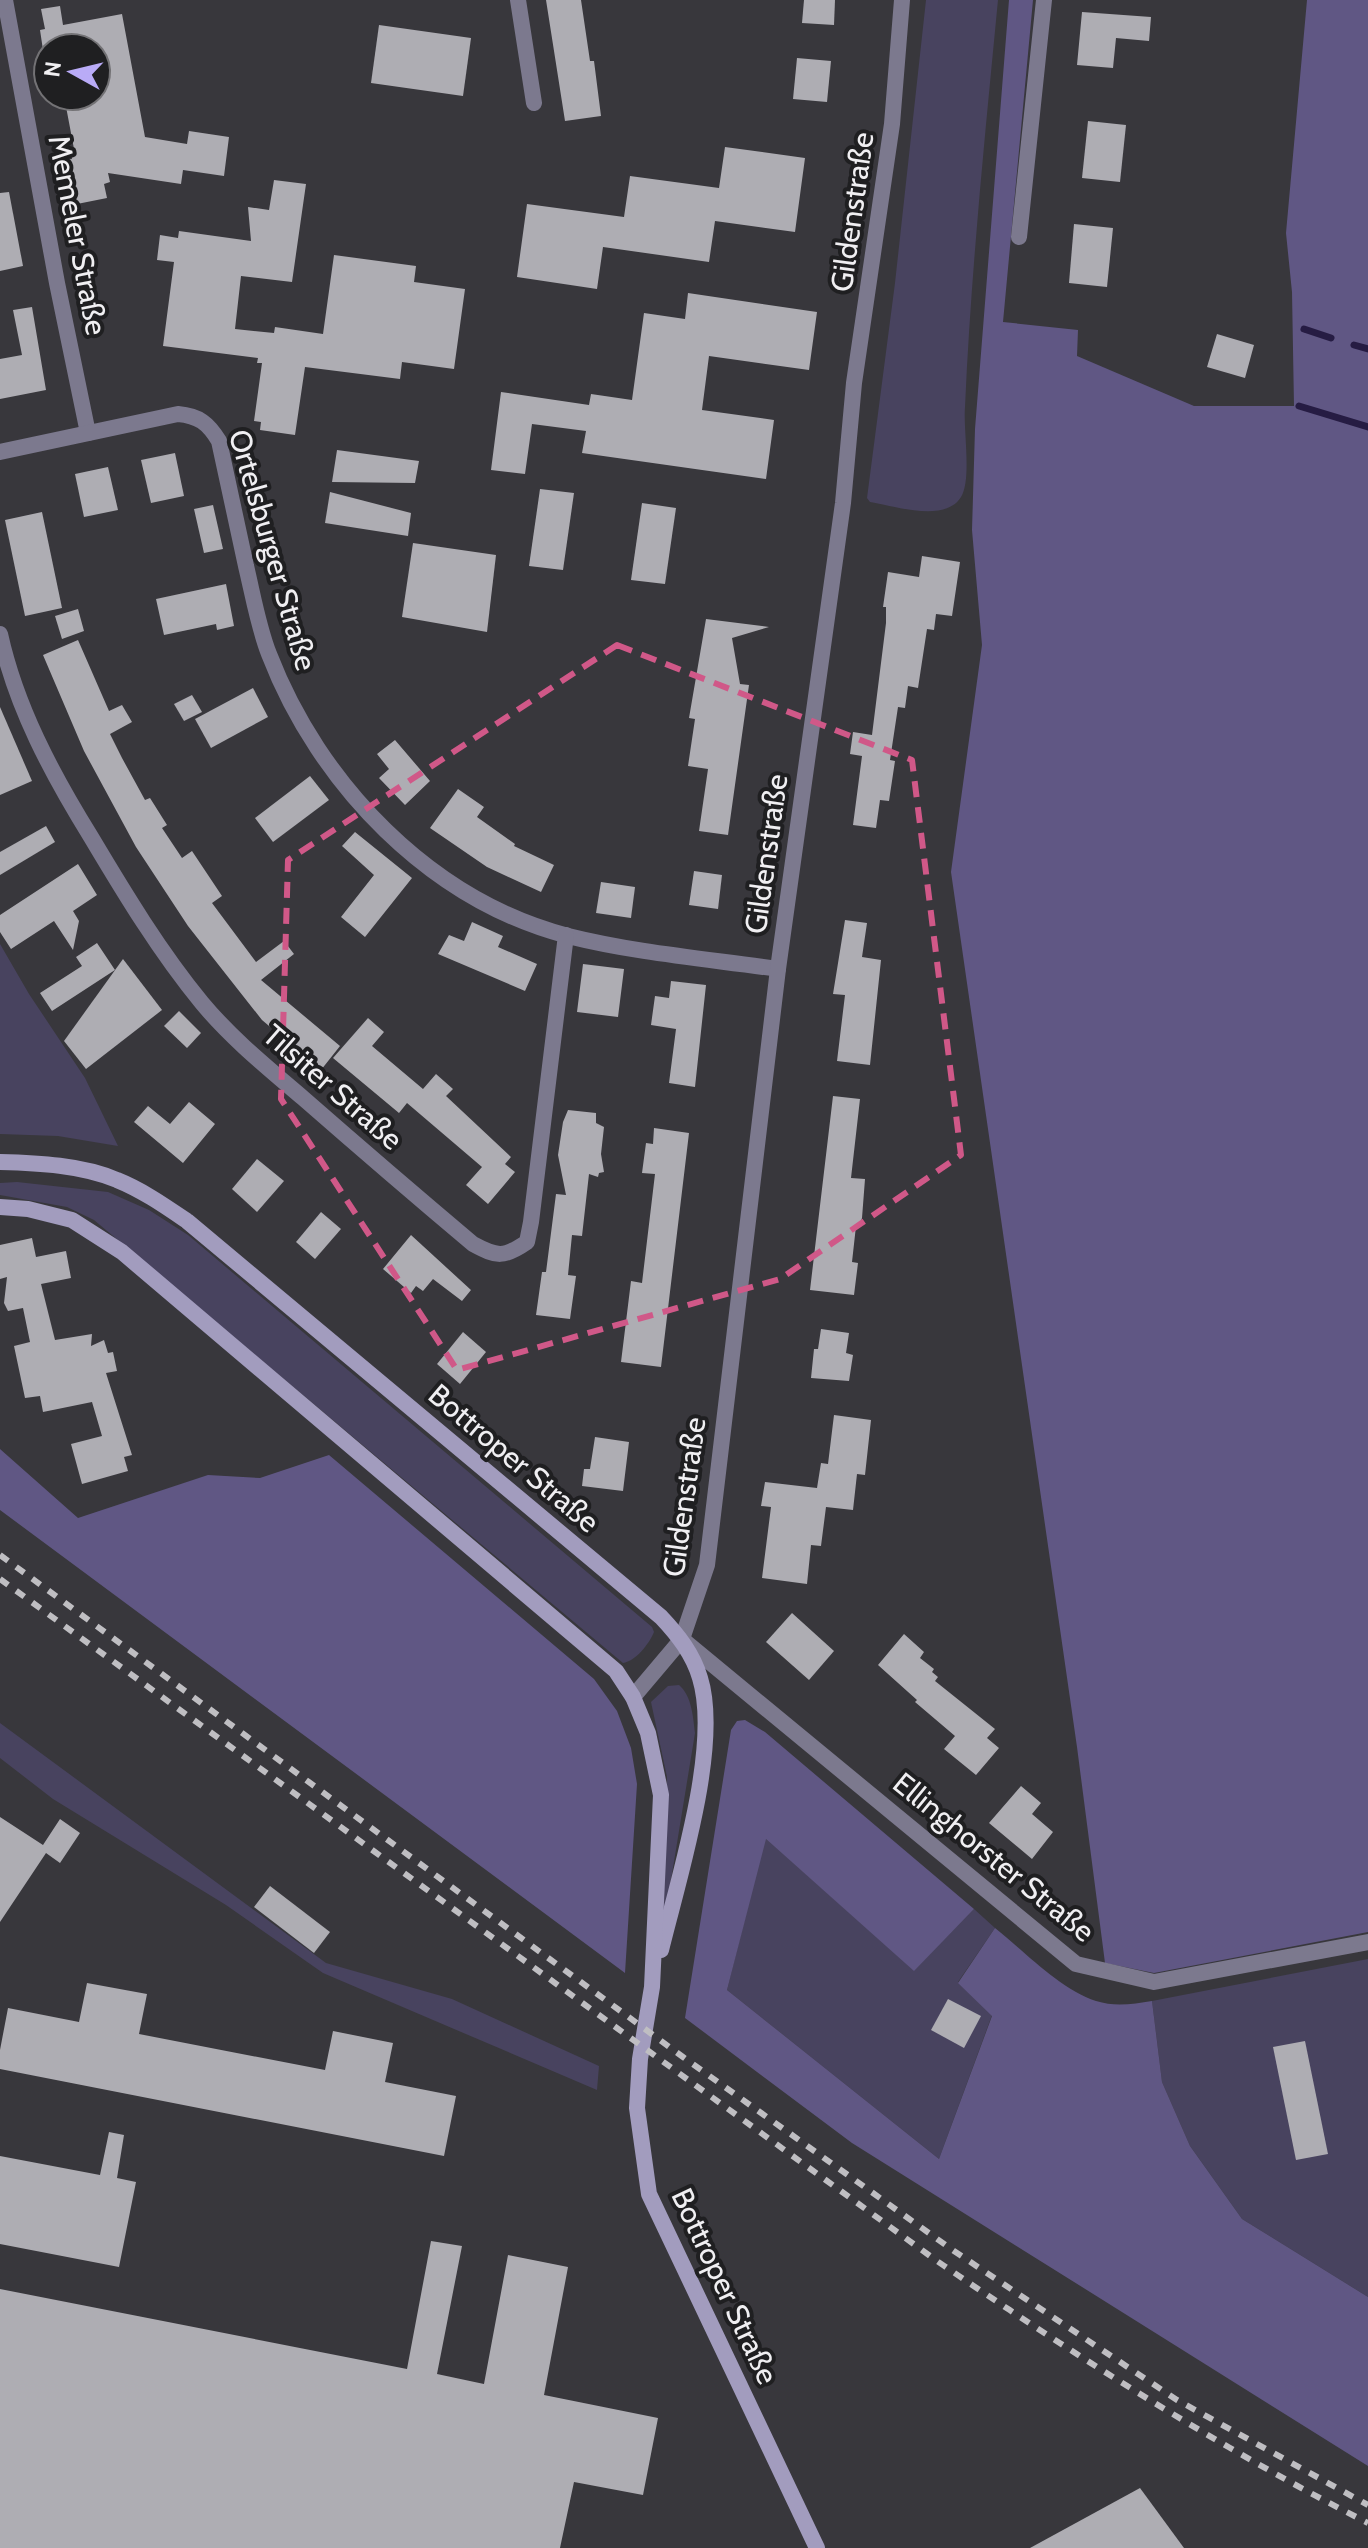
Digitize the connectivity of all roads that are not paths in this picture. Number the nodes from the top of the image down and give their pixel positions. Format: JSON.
{"nodes":[{"id":1,"x":5,"y":0,"type":"edge"},
{"id":2,"x":518,"y":0,"type":"edge"},
{"id":3,"x":902,"y":0,"type":"edge"},
{"id":4,"x":1044,"y":0,"type":"edge"},
{"id":5,"x":534,"y":103,"type":"dead end"},
{"id":6,"x":1019,"y":237,"type":"dead end"},
{"id":7,"x":88,"y":433,"type":"junction"},
{"id":8,"x":0,"y":452,"type":"edge"},
{"id":9,"x":0,"y":634,"type":"edge"},
{"id":10,"x":566,"y":935,"type":"junction"},
{"id":11,"x":778,"y":969,"type":"junction"},
{"id":12,"x":0,"y":1162,"type":"edge"},
{"id":13,"x":0,"y":1207,"type":"edge"},
{"id":14,"x":682,"y":1639,"type":"junction"},
{"id":15,"x":633,"y":1697,"type":"junction"},
{"id":16,"x":1368,"y":1942,"type":"edge"},
{"id":17,"x":652,"y":1987,"type":"junction"},
{"id":18,"x":817,"y":2548,"type":"edge"}],
"edges":[{"from":1,"to":7,"type":"street","name":"Memeler Straße"},
{"from":2,"to":5,"type":"street"},
{"from":3,"to":11,"type":"street","name":"Gildenstraße"},
{"from":4,"to":6,"type":"street"},
{"from":7,"to":8,"type":"street","name":"Ortelsburger Straße"},
{"from":7,"to":10,"type":"street","name":"Ortelsburger Straße"},
{"from":9,"to":10,"type":"street","name":"Tilsiter Straße"},
{"from":10,"to":11,"type":"street","name":"Ortelsburger Straße"},
{"from":11,"to":14,"type":"street","name":"Gildenstraße"},
{"from":12,"to":14,"type":"main road","name":"Bottroper Straße"},
{"from":13,"to":15,"type":"main road","name":"Bottroper Straße"},
{"from":14,"to":15,"type":"street","name":"Gildenstraße"},
{"from":14,"to":16,"type":"street","name":"Ellinghorster Straße"},
{"from":14,"to":17,"type":"main road","name":"Bottroper Straße"},
{"from":15,"to":17,"type":"main road","name":"Bottroper Straße"},
{"from":17,"to":18,"type":"main road","name":"Bottroper Straße"}]}
